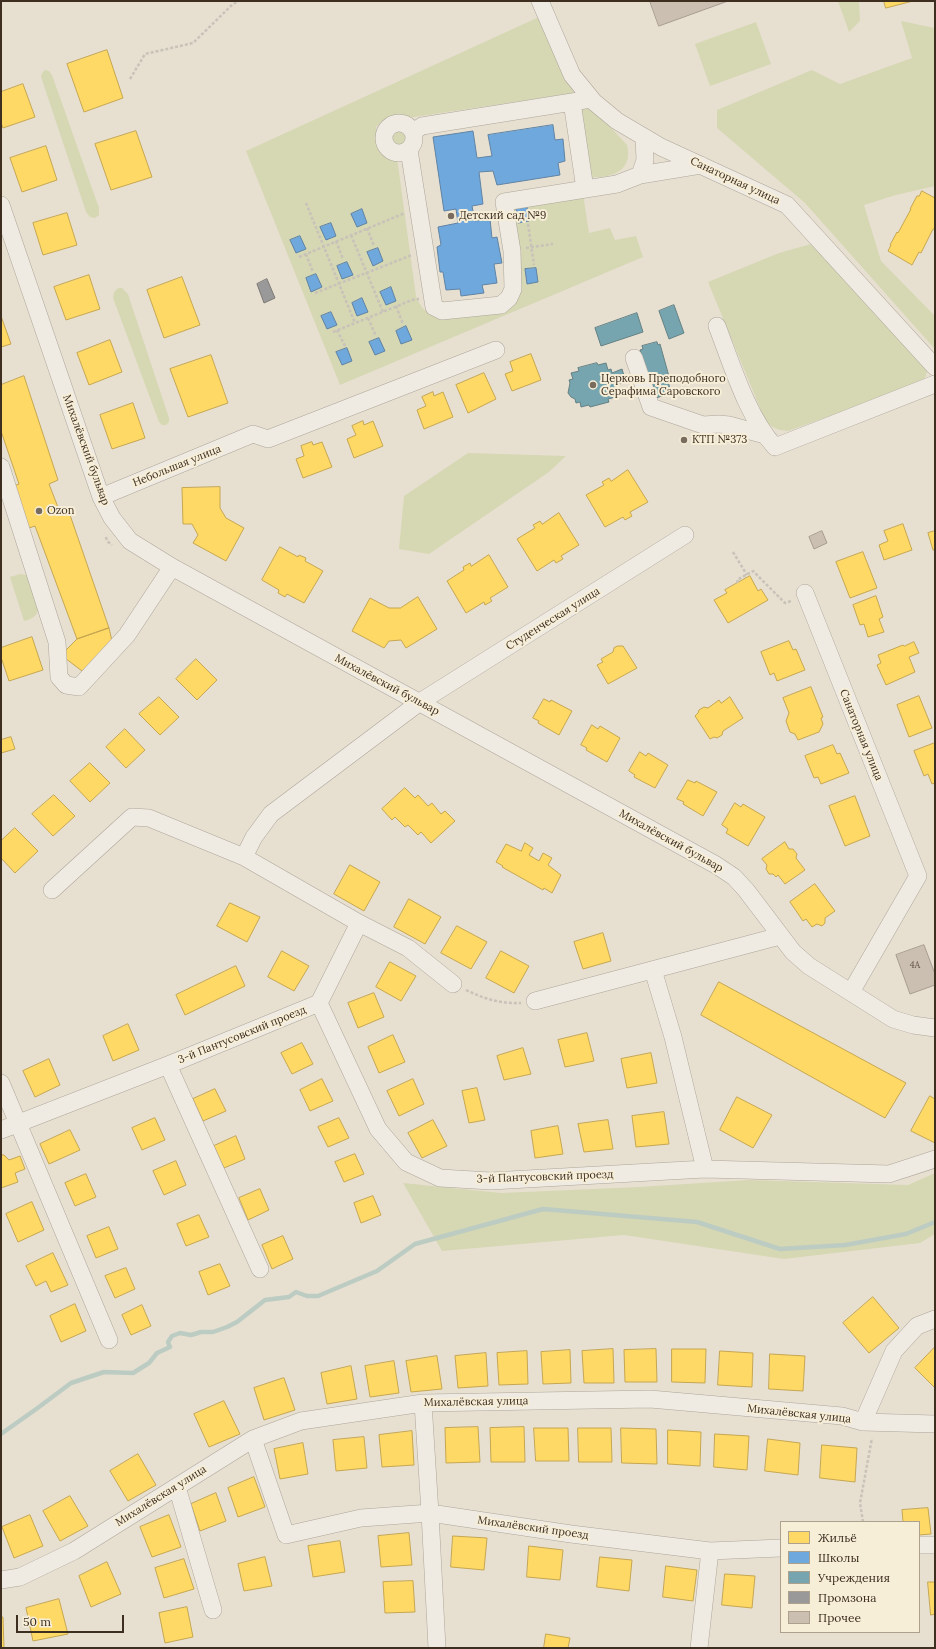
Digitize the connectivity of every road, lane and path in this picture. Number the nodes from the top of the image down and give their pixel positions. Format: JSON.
{"nodes":[{"id":1,"x":239,"y":1,"type":"edge"},
{"id":2,"x":540,"y":1,"type":"edge"},
{"id":3,"x":130,"y":79,"type":"dead end"},
{"id":4,"x":591,"y":99,"type":"junction"},
{"id":5,"x":572,"y":102,"type":"junction"},
{"id":6,"x":413,"y":132,"type":"junction"},
{"id":7,"x":644,"y":137,"type":"junction"},
{"id":8,"x":409,"y":150,"type":"junction"},
{"id":9,"x":701,"y":165,"type":"junction"},
{"id":10,"x":640,"y":175,"type":"junction"},
{"id":11,"x":585,"y":189,"type":"junction"},
{"id":12,"x":306,"y":203,"type":"dead end"},
{"id":13,"x":1,"y":205,"type":"edge"},
{"id":14,"x":419,"y":211,"type":"junction"},
{"id":15,"x":528,"y":224,"type":"dead end"},
{"id":16,"x":367,"y":228,"type":"junction"},
{"id":17,"x":351,"y":235,"type":"junction"},
{"id":18,"x":336,"y":241,"type":"junction"},
{"id":19,"x":553,"y":244,"type":"dead end"},
{"id":20,"x":324,"y":246,"type":"junction"},
{"id":21,"x":374,"y":246,"type":"dead end"},
{"id":22,"x":531,"y":248,"type":"junction"},
{"id":23,"x":512,"y":251,"type":"junction"},
{"id":24,"x":306,"y":254,"type":"junction"},
{"id":25,"x":426,"y":254,"type":"junction"},
{"id":26,"x":299,"y":257,"type":"dead end"},
{"id":27,"x":343,"y":259,"type":"dead end"},
{"id":28,"x":534,"y":265,"type":"dead end"},
{"id":29,"x":313,"y":272,"type":"dead end"},
{"id":30,"x":368,"y":273,"type":"junction"},
{"id":31,"x":339,"y":284,"type":"junction"},
{"id":32,"x":315,"y":293,"type":"dead end"},
{"id":33,"x":433,"y":296,"type":"junction"},
{"id":34,"x":396,"y":306,"type":"junction"},
{"id":35,"x":383,"y":312,"type":"junction"},
{"id":36,"x":368,"y":318,"type":"junction"},
{"id":37,"x":355,"y":323,"type":"junction"},
{"id":38,"x":403,"y":324,"type":"dead end"},
{"id":39,"x":717,"y":326,"type":"dead end"},
{"id":40,"x":337,"y":330,"type":"junction"},
{"id":41,"x":333,"y":332,"type":"dead end"},
{"id":42,"x":376,"y":336,"type":"dead end"},
{"id":43,"x":345,"y":346,"type":"dead end"},
{"id":44,"x":496,"y":350,"type":"dead end"},
{"id":45,"x":634,"y":358,"type":"dead end"},
{"id":46,"x":935,"y":367,"type":"edge"},
{"id":47,"x":935,"y":384,"type":"edge"},
{"id":48,"x":764,"y":435,"type":"junction"},
{"id":49,"x":1,"y":467,"type":"edge"},
{"id":50,"x":101,"y":497,"type":"junction"},
{"id":51,"x":686,"y":535,"type":"dead end"},
{"id":52,"x":733,"y":552,"type":"dead end"},
{"id":53,"x":172,"y":567,"type":"junction"},
{"id":54,"x":747,"y":575,"type":"junction"},
{"id":55,"x":738,"y":583,"type":"dead end"},
{"id":56,"x":798,"y":597,"type":"joint"},
{"id":57,"x":420,"y":702,"type":"junction"},
{"id":58,"x":244,"y":857,"type":"junction"},
{"id":59,"x":52,"y":890,"type":"dead end"},
{"id":60,"x":359,"y":923,"type":"junction"},
{"id":61,"x":780,"y":936,"type":"junction"},
{"id":62,"x":653,"y":970,"type":"junction"},
{"id":63,"x":454,"y":984,"type":"joint"},
{"id":64,"x":851,"y":992,"type":"junction"},
{"id":65,"x":535,"y":1001,"type":"joint"},
{"id":66,"x":319,"y":1003,"type":"junction"},
{"id":67,"x":935,"y":1028,"type":"edge"},
{"id":68,"x":168,"y":1065,"type":"junction"},
{"id":69,"x":1,"y":1083,"type":"edge"},
{"id":70,"x":19,"y":1122,"type":"junction"},
{"id":71,"x":1,"y":1130,"type":"edge"},
{"id":72,"x":935,"y":1159,"type":"edge"},
{"id":73,"x":705,"y":1169,"type":"junction"},
{"id":74,"x":260,"y":1269,"type":"dead end"},
{"id":75,"x":935,"y":1319,"type":"edge"},
{"id":76,"x":109,"y":1340,"type":"dead end"},
{"id":77,"x":423,"y":1403,"type":"junction"},
{"id":78,"x":869,"y":1422,"type":"junction"},
{"id":79,"x":935,"y":1424,"type":"edge"},
{"id":80,"x":253,"y":1439,"type":"junction"},
{"id":81,"x":177,"y":1486,"type":"junction"},
{"id":82,"x":430,"y":1513,"type":"junction"},
{"id":83,"x":863,"y":1521,"type":"edge"},
{"id":84,"x":920,"y":1544,"type":"edge"},
{"id":85,"x":935,"y":1545,"type":"edge"},
{"id":86,"x":780,"y":1548,"type":"edge"},
{"id":87,"x":710,"y":1551,"type":"junction"},
{"id":88,"x":1,"y":1580,"type":"edge"},
{"id":89,"x":213,"y":1610,"type":"dead end"},
{"id":90,"x":437,"y":1648,"type":"edge"},
{"id":91,"x":699,"y":1648,"type":"edge"}],
"edges":[{"from":1,"to":3,"type":"path"},
{"from":2,"to":4,"type":"street","name":"Санаторная улица"},
{"from":4,"to":5,"type":"street"},
{"from":4,"to":7,"type":"street","name":"Санаторная улица"},
{"from":5,"to":6,"type":"street"},
{"from":5,"to":11,"type":"street"},
{"from":6,"to":8,"type":"street"},
{"from":6,"to":8,"type":"street"},
{"from":7,"to":9,"type":"street","name":"Санаторная улица"},
{"from":7,"to":10,"type":"street"},
{"from":8,"to":14,"type":"street"},
{"from":9,"to":10,"type":"street"},
{"from":9,"to":46,"type":"street","name":"Санаторная улица"},
{"from":10,"to":11,"type":"street"},
{"from":11,"to":23,"type":"street"},
{"from":12,"to":20,"type":"path"},
{"from":13,"to":50,"type":"street","name":"Михалёвский бульвар"},
{"from":14,"to":16,"type":"path"},
{"from":14,"to":25,"type":"street"},
{"from":15,"to":22,"type":"path"},
{"from":16,"to":17,"type":"path"},
{"from":16,"to":21,"type":"path"},
{"from":17,"to":18,"type":"path"},
{"from":17,"to":30,"type":"path"},
{"from":18,"to":20,"type":"path"},
{"from":18,"to":27,"type":"path"},
{"from":19,"to":22,"type":"path"},
{"from":20,"to":24,"type":"path"},
{"from":20,"to":31,"type":"path"},
{"from":22,"to":23,"type":"path"},
{"from":22,"to":28,"type":"path"},
{"from":23,"to":33,"type":"street"},
{"from":24,"to":26,"type":"path"},
{"from":24,"to":29,"type":"path"},
{"from":25,"to":30,"type":"path"},
{"from":25,"to":33,"type":"street"},
{"from":30,"to":31,"type":"path"},
{"from":30,"to":35,"type":"path"},
{"from":31,"to":32,"type":"path"},
{"from":31,"to":37,"type":"path"},
{"from":33,"to":34,"type":"path"},
{"from":34,"to":35,"type":"path"},
{"from":34,"to":38,"type":"path"},
{"from":35,"to":36,"type":"path"},
{"from":36,"to":37,"type":"path"},
{"from":36,"to":42,"type":"path"},
{"from":37,"to":40,"type":"path"},
{"from":39,"to":48,"type":"street"},
{"from":40,"to":41,"type":"path"},
{"from":40,"to":43,"type":"path"},
{"from":44,"to":50,"type":"street","name":"Небольшая улица"},
{"from":45,"to":48,"type":"street"},
{"from":47,"to":48,"type":"street"},
{"from":49,"to":53,"type":"street"},
{"from":50,"to":53,"type":"street","name":"Михалёвский бульвар"},
{"from":51,"to":57,"type":"street","name":"Студенческая улица"},
{"from":52,"to":54,"type":"path"},
{"from":53,"to":57,"type":"street","name":"Михалёвский бульвар"},
{"from":54,"to":55,"type":"path"},
{"from":54,"to":56,"type":"path"},
{"from":56,"to":64,"type":"street","name":"Санаторная улица"},
{"from":57,"to":58,"type":"street","name":"Студенческая улица"},
{"from":57,"to":61,"type":"street","name":"Михалёвский бульвар"},
{"from":58,"to":59,"type":"street"},
{"from":58,"to":60,"type":"street"},
{"from":60,"to":63,"type":"street"},
{"from":60,"to":66,"type":"street"},
{"from":61,"to":62,"type":"street"},
{"from":61,"to":64,"type":"street","name":"Михалёвский бульвар"},
{"from":62,"to":65,"type":"street"},
{"from":62,"to":73,"type":"street"},
{"from":63,"to":65,"type":"path"},
{"from":64,"to":67,"type":"street","name":"Михалёвский бульвар"},
{"from":66,"to":68,"type":"street","name":"3-й Пантусовский проезд"},
{"from":66,"to":73,"type":"street","name":"3-й Пантусовский проезд"},
{"from":68,"to":70,"type":"street","name":"3-й Пантусовский проезд"},
{"from":68,"to":74,"type":"street","name":"3-й Пантусовский проезд"},
{"from":69,"to":70,"type":"street"},
{"from":70,"to":71,"type":"street","name":"3-й Пантусовский проезд"},
{"from":70,"to":76,"type":"street"},
{"from":72,"to":73,"type":"street","name":"3-й Пантусовский проезд"},
{"from":75,"to":78,"type":"street","name":"Михалёвская улица"},
{"from":77,"to":78,"type":"street","name":"Михалёвская улица"},
{"from":77,"to":80,"type":"street","name":"Михалёвская улица"},
{"from":77,"to":82,"type":"street"},
{"from":78,"to":79,"type":"street"},
{"from":78,"to":83,"type":"path"},
{"from":80,"to":81,"type":"street","name":"Михалёвская улица"},
{"from":80,"to":82,"type":"street","name":"Михалёвский проезд"},
{"from":81,"to":88,"type":"street","name":"Михалёвская улица"},
{"from":81,"to":89,"type":"street"},
{"from":82,"to":87,"type":"street","name":"Михалёвский проезд"},
{"from":82,"to":90,"type":"street"},
{"from":84,"to":85,"type":"street"},
{"from":86,"to":87,"type":"street","name":"Михалёвский проезд"},
{"from":87,"to":91,"type":"street"}]}
